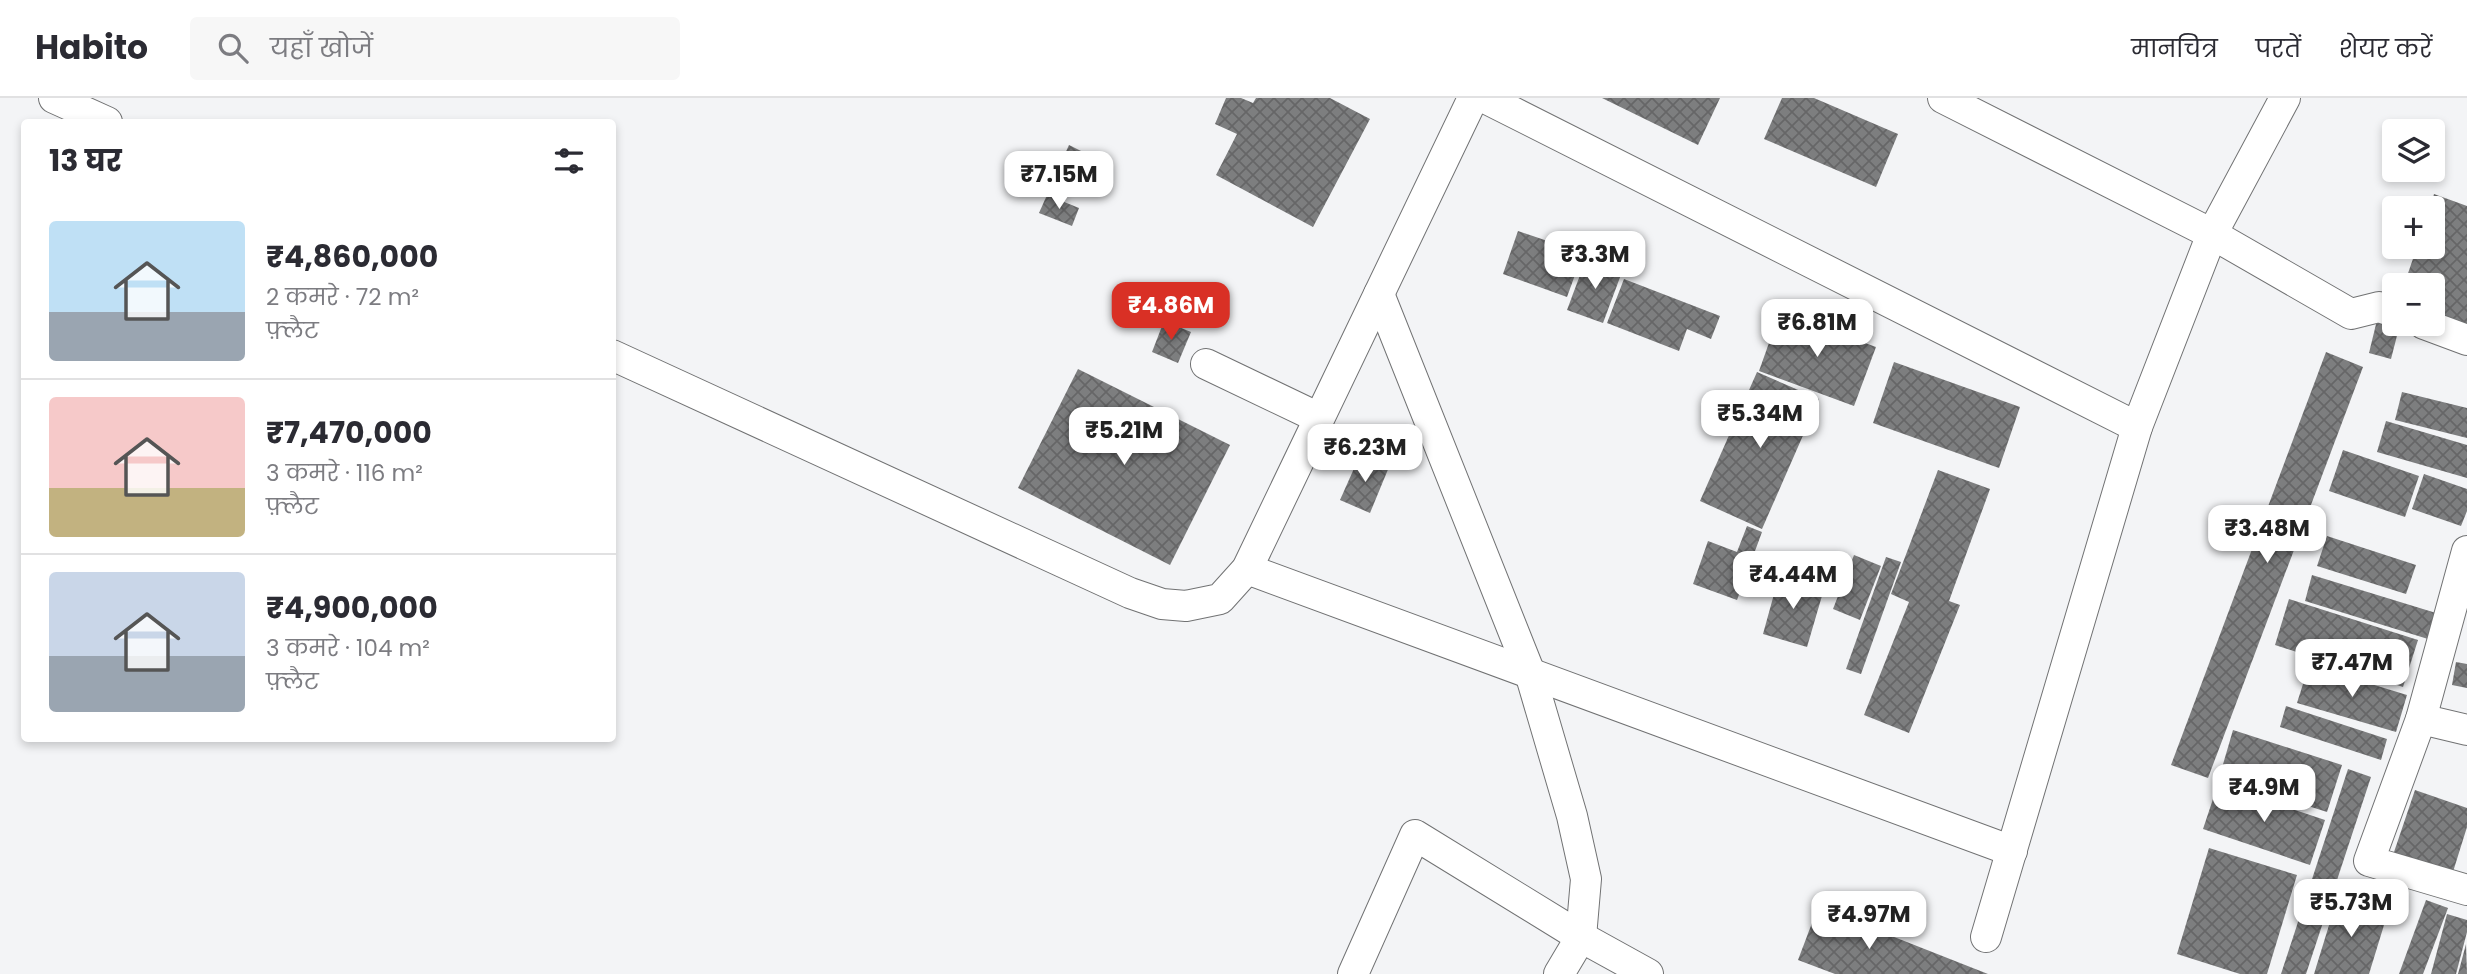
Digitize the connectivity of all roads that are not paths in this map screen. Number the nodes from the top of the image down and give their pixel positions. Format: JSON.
{"nodes":[{"id":1,"x":54,"y":98,"type":"edge"},
{"id":2,"x":1473,"y":98,"type":"edge"},
{"id":3,"x":1485,"y":98,"type":"edge"},
{"id":4,"x":1943,"y":98,"type":"edge"},
{"id":5,"x":2284,"y":98,"type":"edge"},
{"id":6,"x":100,"y":119,"type":"edge"},
{"id":7,"x":2213,"y":234,"type":"junction"},
{"id":8,"x":1379,"y":294,"type":"junction"},
{"id":9,"x":2382,"y":308,"type":"edge"},
{"id":10,"x":2445,"y":332,"type":"edge"},
{"id":11,"x":2467,"y":340,"type":"edge"},
{"id":12,"x":616,"y":357,"type":"edge"},
{"id":13,"x":1206,"y":364,"type":"dead end"},
{"id":14,"x":1319,"y":418,"type":"junction"},
{"id":15,"x":2137,"y":427,"type":"junction"},
{"id":16,"x":2467,"y":551,"type":"edge"},
{"id":17,"x":1247,"y":569,"type":"junction"},
{"id":18,"x":1530,"y":673,"type":"junction"},
{"id":19,"x":2421,"y":719,"type":"junction"},
{"id":20,"x":2467,"y":730,"type":"edge"},
{"id":21,"x":2012,"y":851,"type":"junction"},
{"id":22,"x":2467,"y":890,"type":"edge"},
{"id":23,"x":1581,"y":937,"type":"junction"},
{"id":24,"x":1986,"y":937,"type":"dead end"},
{"id":25,"x":1353,"y":974,"type":"edge"},
{"id":26,"x":1559,"y":974,"type":"edge"},
{"id":27,"x":1648,"y":974,"type":"edge"}],
"edges":[{"from":1,"to":6,"type":"street"},
{"from":2,"to":8,"type":"street"},
{"from":3,"to":15,"type":"street"},
{"from":4,"to":7,"type":"street"},
{"from":5,"to":7,"type":"street"},
{"from":7,"to":9,"type":"street"},
{"from":7,"to":15,"type":"street"},
{"from":8,"to":14,"type":"street"},
{"from":8,"to":18,"type":"street"},
{"from":10,"to":11,"type":"street"},
{"from":12,"to":17,"type":"street"},
{"from":13,"to":14,"type":"street"},
{"from":14,"to":17,"type":"street"},
{"from":15,"to":21,"type":"street"},
{"from":16,"to":19,"type":"street"},
{"from":17,"to":18,"type":"street"},
{"from":18,"to":21,"type":"street"},
{"from":18,"to":23,"type":"street"},
{"from":19,"to":20,"type":"street"},
{"from":19,"to":22,"type":"street"},
{"from":21,"to":24,"type":"street"},
{"from":23,"to":25,"type":"street"},
{"from":23,"to":26,"type":"street"},
{"from":23,"to":27,"type":"street"}]}
